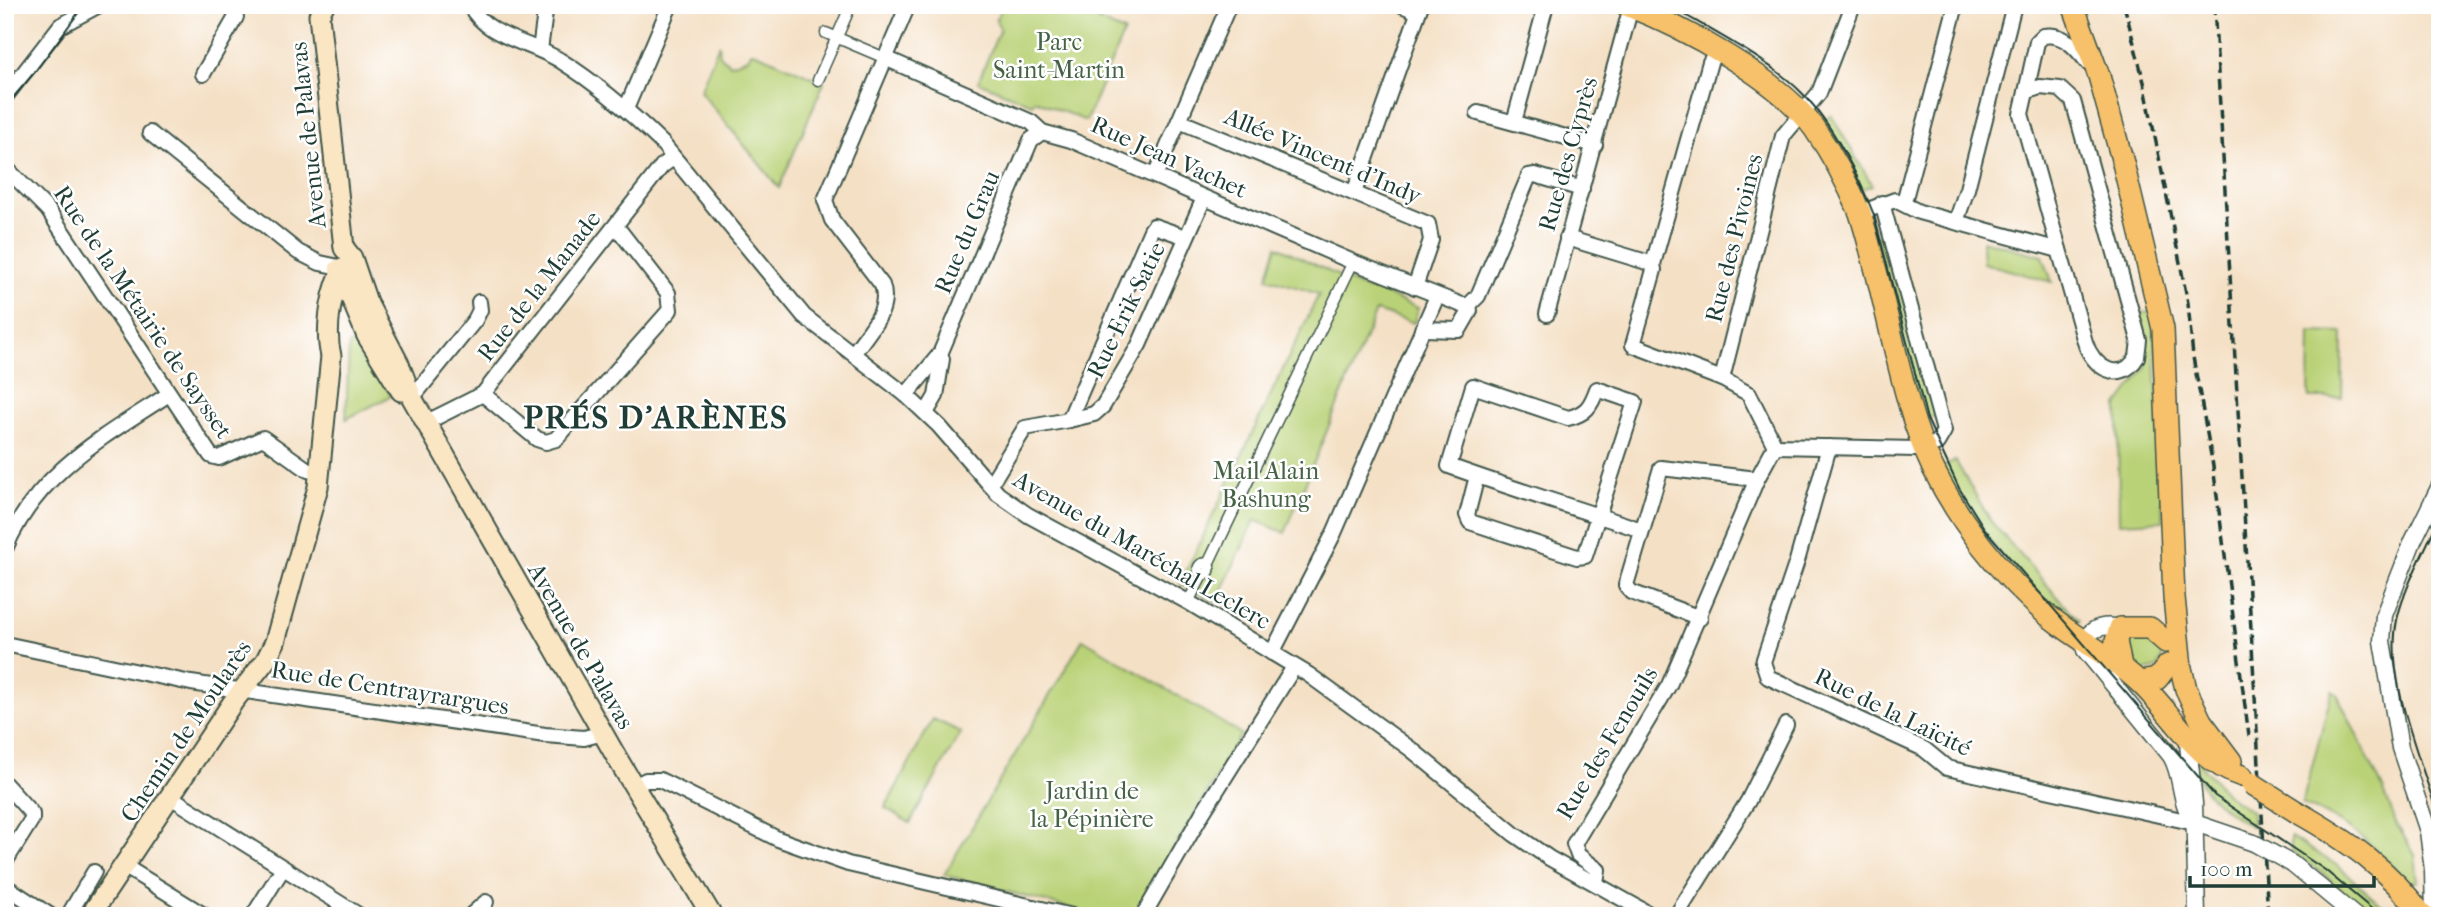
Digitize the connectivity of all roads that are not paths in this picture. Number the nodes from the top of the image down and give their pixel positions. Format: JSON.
{"nodes":[{"id":1,"x":99,"y":5,"type":"edge"},
{"id":2,"x":470,"y":5,"type":"edge"},
{"id":3,"x":546,"y":5,"type":"edge"},
{"id":4,"x":670,"y":5,"type":"edge"},
{"id":5,"x":851,"y":5,"type":"edge"},
{"id":6,"x":908,"y":5,"type":"edge"},
{"id":7,"x":1229,"y":5,"type":"edge"},
{"id":8,"x":1402,"y":5,"type":"edge"},
{"id":9,"x":1546,"y":5,"type":"edge"},
{"id":10,"x":1853,"y":5,"type":"edge"},
{"id":11,"x":1956,"y":5,"type":"edge"},
{"id":12,"x":2014,"y":5,"type":"edge"},
{"id":13,"x":2073,"y":5,"type":"edge"},
{"id":14,"x":232,"y":6,"type":"edge"},
{"id":15,"x":1640,"y":8,"type":"edge"},
{"id":16,"x":318,"y":9,"type":"edge"},
{"id":17,"x":1419,"y":9,"type":"edge"},
{"id":18,"x":826,"y":33,"type":"dead end"},
{"id":19,"x":836,"y":38,"type":"junction"},
{"id":20,"x":540,"y":50,"type":"junction"},
{"id":21,"x":1717,"y":50,"type":"junction"},
{"id":22,"x":885,"y":58,"type":"junction"},
{"id":23,"x":203,"y":74,"type":"dead end"},
{"id":24,"x":2099,"y":76,"type":"junction"},
{"id":25,"x":818,"y":80,"type":"dead end"},
{"id":26,"x":2026,"y":92,"type":"junction"},
{"id":27,"x":5,"y":97,"type":"edge"},
{"id":28,"x":626,"y":109,"type":"junction"},
{"id":29,"x":1478,"y":113,"type":"dead end"},
{"id":30,"x":1802,"y":115,"type":"junction"},
{"id":31,"x":1179,"y":121,"type":"junction"},
{"id":32,"x":1514,"y":122,"type":"junction"},
{"id":33,"x":1042,"y":132,"type":"junction"},
{"id":34,"x":150,"y":133,"type":"dead end"},
{"id":35,"x":1595,"y":145,"type":"junction"},
{"id":36,"x":673,"y":158,"type":"junction"},
{"id":37,"x":5,"y":167,"type":"edge"},
{"id":38,"x":1155,"y":176,"type":"junction"},
{"id":39,"x":1582,"y":188,"type":"junction"},
{"id":40,"x":1354,"y":193,"type":"junction"},
{"id":41,"x":1204,"y":198,"type":"junction"},
{"id":42,"x":1904,"y":202,"type":"junction"},
{"id":43,"x":1882,"y":203,"type":"junction"},
{"id":44,"x":1860,"y":213,"type":"junction"},
{"id":45,"x":1955,"y":222,"type":"junction"},
{"id":46,"x":616,"y":226,"type":"junction"},
{"id":47,"x":1186,"y":237,"type":"junction"},
{"id":48,"x":1567,"y":238,"type":"junction"},
{"id":49,"x":2059,"y":250,"type":"junction"},
{"id":50,"x":1353,"y":262,"type":"junction"},
{"id":51,"x":341,"y":263,"type":"junction"},
{"id":52,"x":1653,"y":264,"type":"junction"},
{"id":53,"x":1415,"y":287,"type":"junction"},
{"id":54,"x":1437,"y":296,"type":"junction"},
{"id":55,"x":479,"y":302,"type":"dead end"},
{"id":56,"x":1469,"y":304,"type":"junction"},
{"id":57,"x":361,"y":305,"type":"junction"},
{"id":58,"x":1547,"y":314,"type":"dead end"},
{"id":59,"x":331,"y":318,"type":"junction"},
{"id":60,"x":1422,"y":329,"type":"junction"},
{"id":61,"x":854,"y":353,"type":"junction"},
{"id":62,"x":940,"y":354,"type":"junction"},
{"id":63,"x":331,"y":356,"type":"junction"},
{"id":64,"x":1722,"y":379,"type":"junction"},
{"id":65,"x":169,"y":394,"type":"junction"},
{"id":66,"x":483,"y":394,"type":"junction"},
{"id":67,"x":906,"y":395,"type":"junction"},
{"id":68,"x":412,"y":398,"type":"junction"},
{"id":69,"x":926,"y":413,"type":"junction"},
{"id":70,"x":1069,"y":420,"type":"junction"},
{"id":71,"x":425,"y":422,"type":"junction"},
{"id":72,"x":1775,"y":446,"type":"junction"},
{"id":73,"x":1829,"y":447,"type":"junction"},
{"id":74,"x":1925,"y":448,"type":"junction"},
{"id":75,"x":320,"y":472,"type":"junction"},
{"id":76,"x":1478,"y":476,"type":"junction"},
{"id":77,"x":1757,"y":479,"type":"junction"},
{"id":78,"x":990,"y":485,"type":"junction"},
{"id":79,"x":2440,"y":486,"type":"edge"},
{"id":80,"x":1600,"y":516,"type":"junction"},
{"id":81,"x":1642,"y":530,"type":"junction"},
{"id":82,"x":5,"y":549,"type":"edge"},
{"id":83,"x":2174,"y":597,"type":"junction"},
{"id":84,"x":1188,"y":601,"type":"junction"},
{"id":85,"x":1700,"y":618,"type":"junction"},
{"id":86,"x":2120,"y":628,"type":"junction"},
{"id":87,"x":2084,"y":641,"type":"junction"},
{"id":88,"x":2166,"y":642,"type":"junction"},
{"id":89,"x":5,"y":644,"type":"edge"},
{"id":90,"x":1272,"y":653,"type":"junction"},
{"id":91,"x":2168,"y":665,"type":"junction"},
{"id":92,"x":2121,"y":666,"type":"junction"},
{"id":93,"x":1294,"y":667,"type":"junction"},
{"id":94,"x":2140,"y":682,"type":"junction"},
{"id":95,"x":243,"y":689,"type":"junction"},
{"id":96,"x":1786,"y":725,"type":"dead end"},
{"id":97,"x":603,"y":733,"type":"junction"},
{"id":98,"x":2187,"y":734,"type":"junction"},
{"id":99,"x":2247,"y":779,"type":"junction"},
{"id":100,"x":5,"y":784,"type":"edge"},
{"id":101,"x":634,"y":786,"type":"junction"},
{"id":102,"x":169,"y":796,"type":"junction"},
{"id":103,"x":2195,"y":823,"type":"junction"},
{"id":104,"x":5,"y":862,"type":"edge"},
{"id":105,"x":124,"y":866,"type":"junction"},
{"id":106,"x":283,"y":868,"type":"junction"},
{"id":107,"x":94,"y":872,"type":"dead end"},
{"id":108,"x":2437,"y":872,"type":"edge"},
{"id":109,"x":1596,"y":883,"type":"junction"},
{"id":110,"x":5,"y":886,"type":"edge"},
{"id":111,"x":486,"y":902,"type":"dead end"},
{"id":112,"x":51,"y":916,"type":"edge"},
{"id":113,"x":68,"y":916,"type":"edge"},
{"id":114,"x":90,"y":916,"type":"edge"},
{"id":115,"x":205,"y":916,"type":"edge"},
{"id":116,"x":253,"y":916,"type":"edge"},
{"id":117,"x":360,"y":916,"type":"edge"},
{"id":118,"x":470,"y":916,"type":"edge"},
{"id":119,"x":712,"y":916,"type":"edge"},
{"id":120,"x":1072,"y":916,"type":"edge"},
{"id":121,"x":1143,"y":916,"type":"edge"},
{"id":122,"x":1653,"y":916,"type":"edge"},
{"id":123,"x":1676,"y":916,"type":"edge"},
{"id":124,"x":2197,"y":916,"type":"edge"},
{"id":125,"x":2355,"y":916,"type":"edge"},
{"id":126,"x":2423,"y":916,"type":"edge"},
{"id":127,"x":2434,"y":916,"type":"edge"}],
"edges":[{"from":1,"to":27,"type":"street"},
{"from":2,"to":20,"type":"street","name":"Avenue du Maréchal Leclerc"},
{"from":3,"to":20,"type":"street"},
{"from":4,"to":28,"type":"street"},
{"from":5,"to":19,"type":"street"},
{"from":6,"to":22,"type":"street"},
{"from":7,"to":31,"type":"street"},
{"from":8,"to":17,"type":"street"},
{"from":9,"to":32,"type":"street"},
{"from":10,"to":30,"type":"street","name":"Rue des Pivoines"},
{"from":11,"to":42,"type":"street"},
{"from":12,"to":45,"type":"street"},
{"from":13,"to":24,"type":"main road"},
{"from":14,"to":23,"type":"street"},
{"from":15,"to":21,"type":"main road"},
{"from":15,"to":35,"type":"street","name":"Rue des Cyprès"},
{"from":16,"to":51,"type":"main road","name":"Avenue de Palavas"},
{"from":17,"to":40,"type":"street"},
{"from":18,"to":19,"type":"street"},
{"from":19,"to":22,"type":"street"},
{"from":19,"to":25,"type":"street"},
{"from":20,"to":28,"type":"street","name":"Avenue du Maréchal Leclerc"},
{"from":21,"to":30,"type":"main road"},
{"from":21,"to":52,"type":"street"},
{"from":22,"to":33,"type":"street","name":"Rue Jean Vachet"},
{"from":22,"to":61,"type":"street"},
{"from":24,"to":26,"type":"street"},
{"from":24,"to":83,"type":"main road"},
{"from":26,"to":49,"type":"street"},
{"from":26,"to":49,"type":"street"},
{"from":28,"to":36,"type":"street","name":"Avenue du Maréchal Leclerc"},
{"from":29,"to":32,"type":"street"},
{"from":30,"to":44,"type":"main road"},
{"from":30,"to":64,"type":"street","name":"Rue des Pivoines"},
{"from":31,"to":38,"type":"street"},
{"from":31,"to":40,"type":"street","name":"Allée Vincent d'Indy"},
{"from":32,"to":35,"type":"street"},
{"from":33,"to":38,"type":"street","name":"Rue Jean Vachet"},
{"from":33,"to":62,"type":"street","name":"Rue du Grau"},
{"from":34,"to":51,"type":"street"},
{"from":35,"to":39,"type":"street","name":"Rue des Cyprès"},
{"from":36,"to":46,"type":"street","name":"Rue de la Manade"},
{"from":36,"to":61,"type":"street","name":"Avenue du Maréchal Leclerc"},
{"from":37,"to":65,"type":"street","name":"Rue de la Métairie de Saysset"},
{"from":38,"to":41,"type":"street","name":"Rue Jean Vachet"},
{"from":39,"to":48,"type":"street","name":"Rue des Cyprès"},
{"from":39,"to":56,"type":"street"},
{"from":40,"to":53,"type":"street","name":"Allée Vincent d'Indy"},
{"from":41,"to":47,"type":"street","name":"Rue Erik Satie"},
{"from":41,"to":50,"type":"street","name":"Rue Jean Vachet"},
{"from":42,"to":43,"type":"street"},
{"from":42,"to":45,"type":"street"},
{"from":43,"to":44,"type":"street"},
{"from":43,"to":74,"type":"street"},
{"from":44,"to":74,"type":"main road"},
{"from":45,"to":49,"type":"street"},
{"from":46,"to":66,"type":"street","name":"Rue de la Manade"},
{"from":46,"to":66,"type":"street"},
{"from":47,"to":70,"type":"street","name":"Rue Erik Satie"},
{"from":47,"to":70,"type":"street"},
{"from":48,"to":52,"type":"street"},
{"from":48,"to":58,"type":"street","name":"Rue des Cyprès"},
{"from":50,"to":53,"type":"street","name":"Rue Jean Vachet"},
{"from":50,"to":84,"type":"street"},
{"from":51,"to":57,"type":"main road","name":"Avenue de Palavas"},
{"from":51,"to":57,"type":"main road","name":"Avenue de Palavas"},
{"from":51,"to":59,"type":"main road","name":"Chemin de Moularès"},
{"from":52,"to":64,"type":"street"},
{"from":53,"to":54,"type":"street","name":"Rue Jean Vachet"},
{"from":54,"to":56,"type":"street","name":"Rue Jean Vachet"},
{"from":54,"to":60,"type":"street"},
{"from":55,"to":68,"type":"street"},
{"from":56,"to":60,"type":"street"},
{"from":57,"to":59,"type":"main road"},
{"from":57,"to":63,"type":"main road","name":"Chemin de Moularès"},
{"from":57,"to":68,"type":"main road","name":"Avenue de Palavas"},
{"from":59,"to":63,"type":"main road","name":"Chemin de Moularès"},
{"from":60,"to":90,"type":"street"},
{"from":61,"to":67,"type":"street","name":"Avenue du Maréchal Leclerc"},
{"from":62,"to":67,"type":"street","name":"Rue du Grau"},
{"from":62,"to":69,"type":"street","name":"Rue du Grau"},
{"from":63,"to":75,"type":"main road","name":"Chemin de Moularès"},
{"from":64,"to":72,"type":"street"},
{"from":65,"to":75,"type":"street","name":"Rue de la Métairie de Saysset"},
{"from":65,"to":82,"type":"street"},
{"from":66,"to":71,"type":"street","name":"Rue de la Manade"},
{"from":67,"to":69,"type":"street","name":"Avenue du Maréchal Leclerc"},
{"from":68,"to":71,"type":"main road","name":"Avenue de Palavas"},
{"from":69,"to":78,"type":"street","name":"Avenue du Maréchal Leclerc"},
{"from":70,"to":78,"type":"street","name":"Rue Erik Satie"},
{"from":71,"to":97,"type":"main road","name":"Avenue de Palavas"},
{"from":72,"to":73,"type":"street"},
{"from":72,"to":77,"type":"street"},
{"from":73,"to":74,"type":"street"},
{"from":73,"to":103,"type":"street","name":"Rue de la Laïcité"},
{"from":74,"to":87,"type":"main road"},
{"from":75,"to":95,"type":"main road","name":"Chemin de Moularès"},
{"from":76,"to":80,"type":"street"},
{"from":76,"to":80,"type":"street"},
{"from":76,"to":80,"type":"street"},
{"from":77,"to":81,"type":"street"},
{"from":77,"to":85,"type":"street"},
{"from":78,"to":84,"type":"street","name":"Avenue du Maréchal Leclerc"},
{"from":79,"to":108,"type":"street"},
{"from":80,"to":81,"type":"street"},
{"from":81,"to":85,"type":"street"},
{"from":83,"to":88,"type":"main road"},
{"from":83,"to":99,"type":"main road"},
{"from":84,"to":90,"type":"street","name":"Avenue du Maréchal Leclerc"},
{"from":85,"to":109,"type":"street","name":"Rue des Fenouils"},
{"from":86,"to":87,"type":"street"},
{"from":86,"to":88,"type":"main road"},
{"from":86,"to":92,"type":"main road"},
{"from":87,"to":92,"type":"main road"},
{"from":87,"to":103,"type":"street"},
{"from":88,"to":91,"type":"main road"},
{"from":89,"to":95,"type":"street","name":"Rue de Centrayrargues"},
{"from":90,"to":93,"type":"street","name":"Avenue du Maréchal Leclerc"},
{"from":91,"to":94,"type":"main road"},
{"from":91,"to":98,"type":"main road"},
{"from":92,"to":94,"type":"main road"},
{"from":93,"to":109,"type":"street","name":"Avenue du Maréchal Leclerc"},
{"from":93,"to":121,"type":"street"},
{"from":94,"to":98,"type":"main road"},
{"from":95,"to":97,"type":"street","name":"Rue de Centrayrargues"},
{"from":95,"to":102,"type":"main road","name":"Chemin de Moularès"},
{"from":96,"to":123,"type":"street"},
{"from":97,"to":101,"type":"main road","name":"Avenue de Palavas"},
{"from":98,"to":99,"type":"main road"},
{"from":98,"to":103,"type":"street"},
{"from":99,"to":126,"type":"main road","bridge":true},
{"from":100,"to":104,"type":"street"},
{"from":101,"to":119,"type":"main road","name":"Avenue de Palavas"},
{"from":101,"to":120,"type":"street"},
{"from":102,"to":105,"type":"main road","name":"Chemin de Moularès"},
{"from":102,"to":106,"type":"street"},
{"from":103,"to":124,"type":"street"},
{"from":103,"to":125,"type":"street","bridge":true},
{"from":105,"to":114,"type":"main road","name":"Chemin de Moularès"},
{"from":105,"to":115,"type":"street"},
{"from":106,"to":116,"type":"street"},
{"from":106,"to":117,"type":"street"},
{"from":107,"to":113,"type":"street"},
{"from":108,"to":127,"type":"street"},
{"from":109,"to":122,"type":"street","name":"Avenue du Maréchal Leclerc"},
{"from":110,"to":112,"type":"street"},
{"from":111,"to":118,"type":"street"}]}
